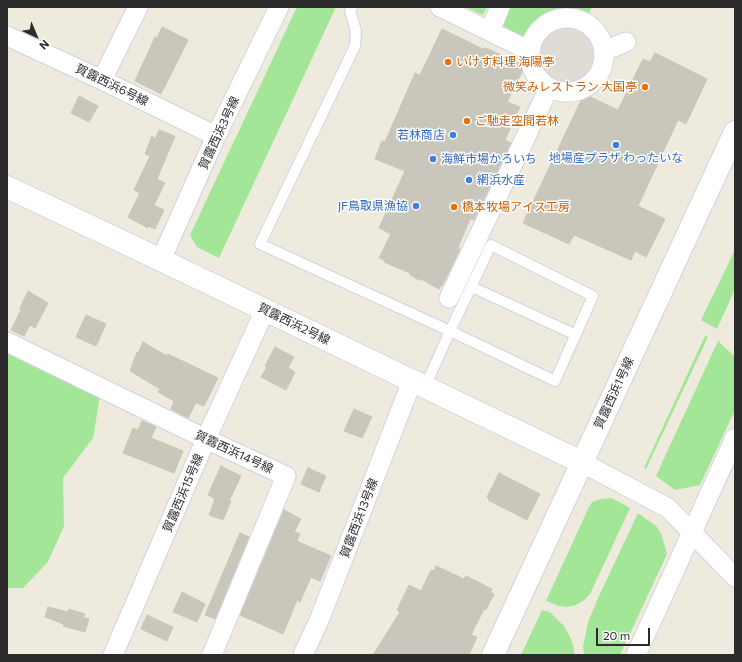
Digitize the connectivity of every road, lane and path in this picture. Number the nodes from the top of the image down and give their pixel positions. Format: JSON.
{"nodes":[{"id":1,"x":138,"y":7,"type":"edge"},
{"id":2,"x":279,"y":7,"type":"edge"},
{"id":3,"x":352,"y":7,"type":"edge"},
{"id":4,"x":440,"y":7,"type":"edge"},
{"id":5,"x":500,"y":7,"type":"edge"},
{"id":6,"x":490,"y":31,"type":"junction"},
{"id":7,"x":7,"y":36,"type":"edge"},
{"id":8,"x":626,"y":42,"type":"dead end"},
{"id":9,"x":530,"y":51,"type":"junction"},
{"id":10,"x":604,"y":51,"type":"junction"},
{"id":11,"x":102,"y":80,"type":"junction"},
{"id":12,"x":549,"y":88,"type":"junction"},
{"id":13,"x":735,"y":132,"type":"edge"},
{"id":14,"x":216,"y":136,"type":"junction"},
{"id":15,"x":7,"y":188,"type":"edge"},
{"id":16,"x":161,"y":260,"type":"junction"},
{"id":17,"x":472,"y":287,"type":"junction"},
{"id":18,"x":449,"y":298,"type":"dead end"},
{"id":19,"x":265,"y":310,"type":"junction"},
{"id":20,"x":450,"y":331,"type":"junction"},
{"id":21,"x":576,"y":335,"type":"junction"},
{"id":22,"x":7,"y":342,"type":"edge"},
{"id":23,"x":419,"y":384,"type":"junction"},
{"id":24,"x":735,"y":438,"type":"edge"},
{"id":25,"x":206,"y":439,"type":"junction"},
{"id":26,"x":582,"y":462,"type":"junction"},
{"id":27,"x":692,"y":533,"type":"junction"},
{"id":28,"x":735,"y":576,"type":"edge"},
{"id":29,"x":113,"y":655,"type":"edge"},
{"id":30,"x":212,"y":655,"type":"edge"},
{"id":31,"x":304,"y":655,"type":"edge"},
{"id":32,"x":493,"y":655,"type":"edge"},
{"id":33,"x":636,"y":655,"type":"edge"}],
"edges":[{"from":1,"to":11,"type":"street"},
{"from":2,"to":14,"type":"street","name":"賀露西浜3号線"},
{"from":3,"to":20,"type":"lane"},
{"from":4,"to":6,"type":"street"},
{"from":5,"to":6,"type":"street"},
{"from":6,"to":9,"type":"street"},
{"from":7,"to":11,"type":"street","name":"賀露西浜6号線"},
{"from":8,"to":10,"type":"street"},
{"from":9,"to":10,"type":"street"},
{"from":9,"to":12,"type":"street"},
{"from":10,"to":12,"type":"street"},
{"from":11,"to":14,"type":"street","name":"賀露西浜6号線"},
{"from":12,"to":18,"type":"street"},
{"from":13,"to":26,"type":"street","name":"賀露西浜1号線"},
{"from":14,"to":16,"type":"street","name":"賀露西浜3号線"},
{"from":15,"to":16,"type":"street","name":"賀露西浜2号線"},
{"from":16,"to":19,"type":"street","name":"賀露西浜2号線"},
{"from":17,"to":20,"type":"lane"},
{"from":17,"to":21,"type":"lane"},
{"from":17,"to":21,"type":"lane"},
{"from":19,"to":23,"type":"street","name":"賀露西浜2号線"},
{"from":19,"to":25,"type":"street","name":"賀露西浜15号線"},
{"from":20,"to":21,"type":"lane"},
{"from":20,"to":23,"type":"lane"},
{"from":22,"to":25,"type":"street","name":"賀露西浜14号線"},
{"from":23,"to":26,"type":"street","name":"賀露西浜2号線"},
{"from":23,"to":31,"type":"street","name":"賀露西浜13号線"},
{"from":24,"to":27,"type":"street"},
{"from":25,"to":29,"type":"street","name":"賀露西浜15号線"},
{"from":25,"to":30,"type":"street","name":"賀露西浜14号線"},
{"from":26,"to":27,"type":"street"},
{"from":26,"to":32,"type":"street","name":"賀露西浜1号線"},
{"from":27,"to":28,"type":"street"},
{"from":27,"to":33,"type":"street"}]}
